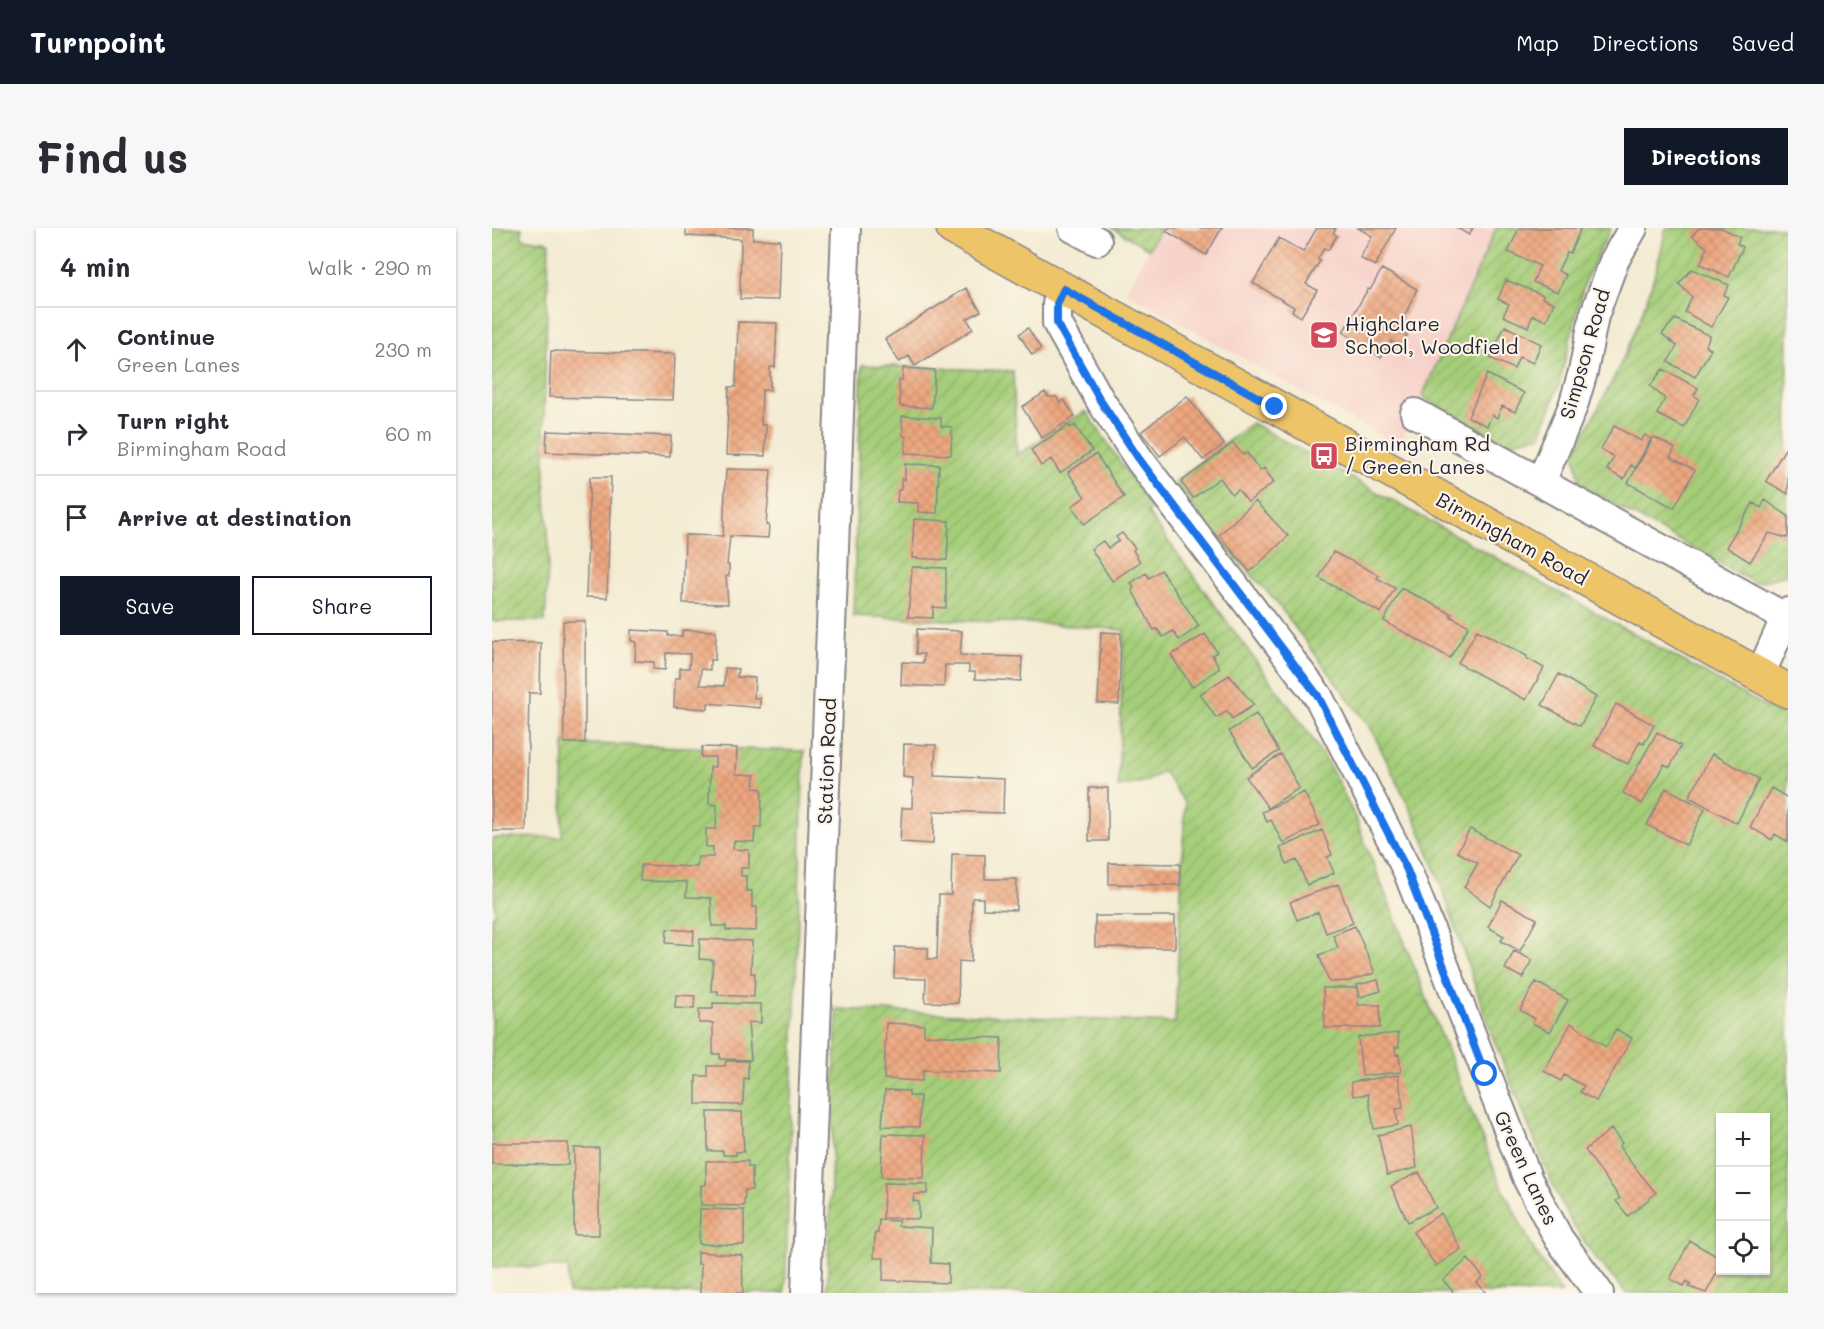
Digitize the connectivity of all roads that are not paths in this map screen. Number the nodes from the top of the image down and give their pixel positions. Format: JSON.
{"nodes":[{"id":1,"x":846,"y":228,"type":"edge"},
{"id":2,"x":953,"y":228,"type":"edge"},
{"id":3,"x":1633,"y":228,"type":"edge"},
{"id":4,"x":1064,"y":289,"type":"junction"},
{"id":5,"x":1414,"y":413,"type":"dead end"},
{"id":6,"x":1541,"y":482,"type":"junction"},
{"id":7,"x":1787,"y":616,"type":"edge"},
{"id":8,"x":1774,"y":683,"type":"edge"},
{"id":9,"x":806,"y":1293,"type":"edge"},
{"id":10,"x":1599,"y":1293,"type":"edge"}],
"edges":[{"from":1,"to":9,"type":"street","name":"Station Road"},
{"from":2,"to":4,"type":"main road","name":"Birmingham Road"},
{"from":3,"to":6,"type":"street","name":"Simpson Road"},
{"from":4,"to":8,"type":"main road","name":"Birmingham Road"},
{"from":4,"to":10,"type":"street","name":"Green Lanes"},
{"from":5,"to":6,"type":"street"},
{"from":6,"to":7,"type":"street"},
{"from":7,"to":8,"type":"street"}]}
